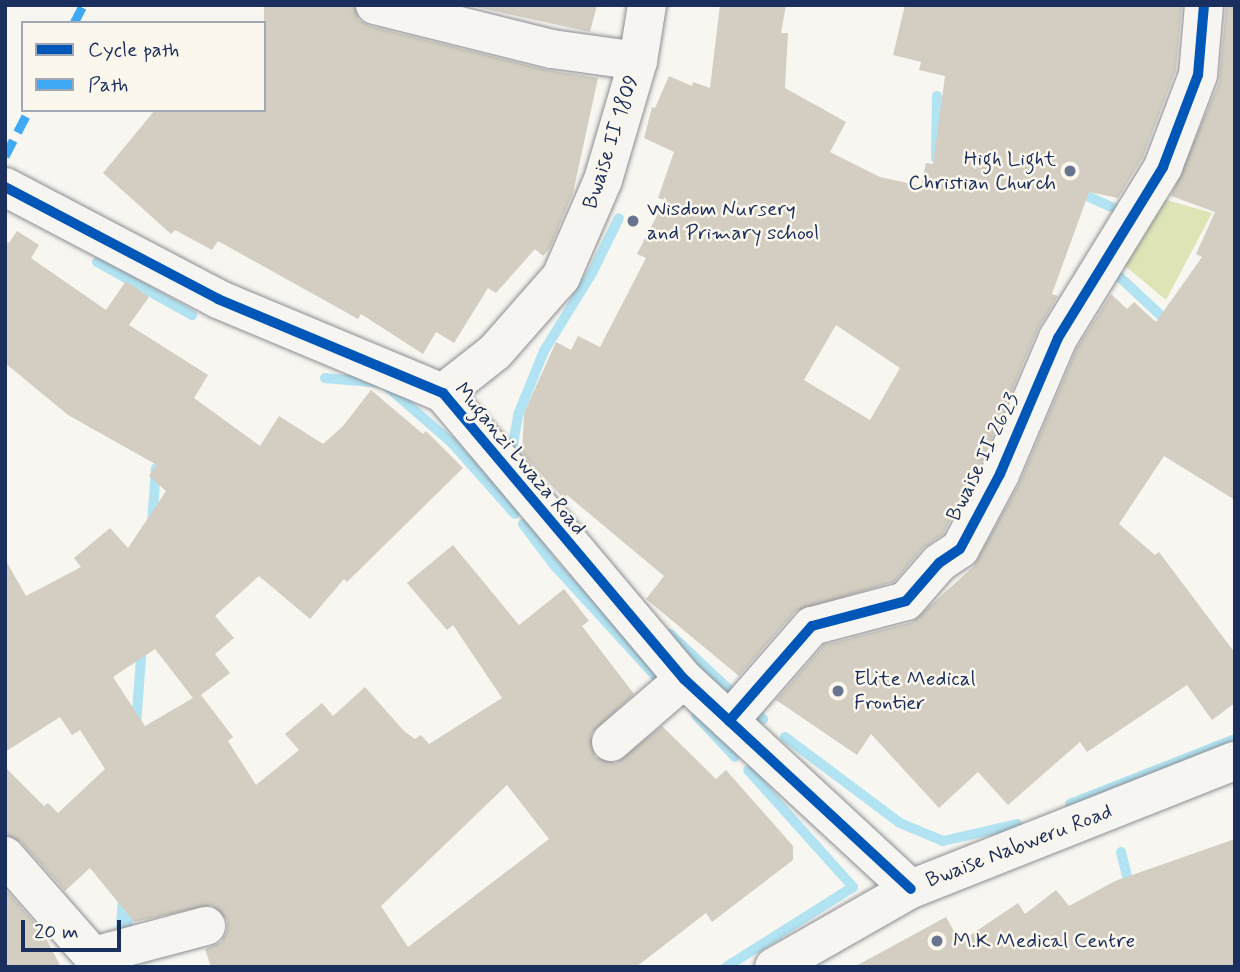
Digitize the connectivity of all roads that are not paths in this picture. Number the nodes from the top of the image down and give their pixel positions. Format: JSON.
{"nodes":[{"id":1,"x":375,"y":5,"type":"edge"},
{"id":2,"x":647,"y":5,"type":"edge"},
{"id":3,"x":1204,"y":5,"type":"edge"},
{"id":4,"x":638,"y":61,"type":"junction"},
{"id":5,"x":5,"y":187,"type":"edge"},
{"id":6,"x":443,"y":393,"type":"junction"},
{"id":7,"x":684,"y":679,"type":"junction"},
{"id":8,"x":729,"y":721,"type":"junction"},
{"id":9,"x":611,"y":742,"type":"dead end"},
{"id":10,"x":1235,"y":761,"type":"edge"},
{"id":11,"x":5,"y":856,"type":"edge"},
{"id":12,"x":911,"y":889,"type":"junction"},
{"id":13,"x":206,"y":926,"type":"dead end"},
{"id":14,"x":774,"y":967,"type":"edge"}],
"edges":[{"from":1,"to":4,"type":"street"},
{"from":2,"to":4,"type":"street","name":"Bwaise II 1809"},
{"from":3,"to":8,"type":"street","name":"Bwaise II 2623"},
{"from":4,"to":6,"type":"street","name":"Bwaise II 1809"},
{"from":5,"to":6,"type":"street","name":"Muganzi Lwaza Road"},
{"from":6,"to":7,"type":"street","name":"Muganzi Lwaza Road"},
{"from":7,"to":8,"type":"street","name":"Muganzi Lwaza Road"},
{"from":7,"to":9,"type":"street"},
{"from":8,"to":12,"type":"street","name":"Muganzi Lwaza Road"},
{"from":10,"to":12,"type":"street","name":"Bwaise Nabweru Road"},
{"from":11,"to":13,"type":"street"},
{"from":12,"to":14,"type":"street","name":"Bwaise Nabweru Road"}]}
